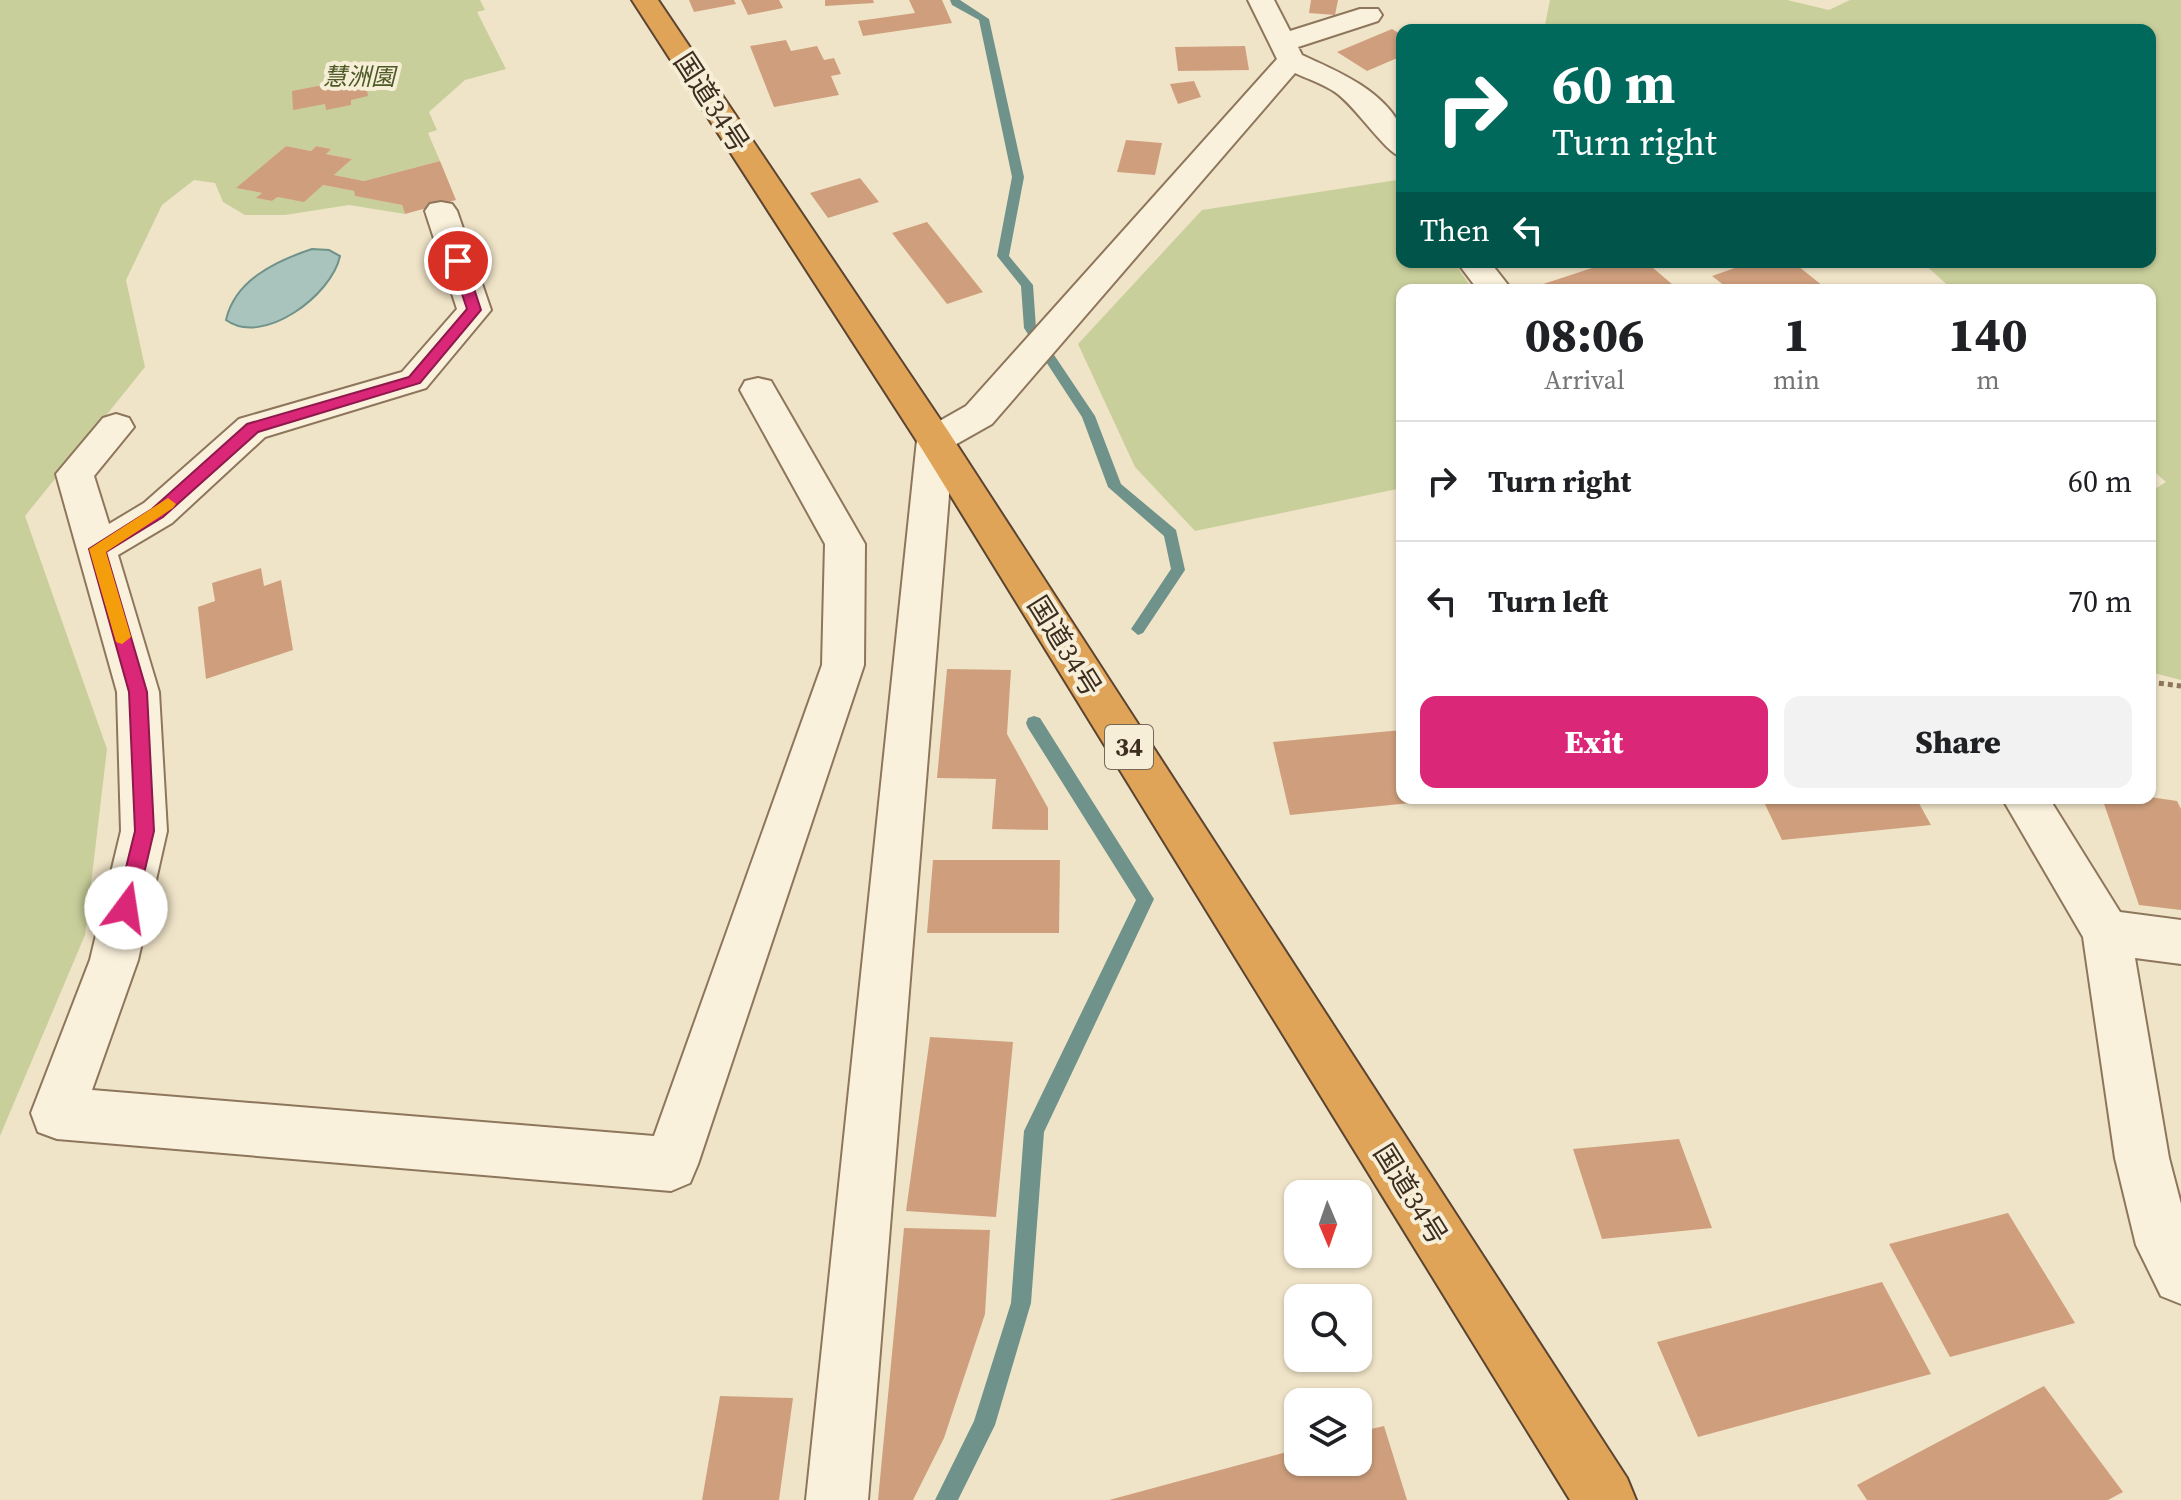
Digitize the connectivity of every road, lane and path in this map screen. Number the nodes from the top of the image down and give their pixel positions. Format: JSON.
{"nodes":[{"id":1,"x":645,"y":0,"type":"edge"},
{"id":2,"x":1261,"y":0,"type":"edge"},
{"id":3,"x":1369,"y":15,"type":"dead end"},
{"id":4,"x":1287,"y":52,"type":"junction"},
{"id":5,"x":1396,"y":140,"type":"edge"},
{"id":6,"x":441,"y":211,"type":"dead end"},
{"id":7,"x":758,"y":390,"type":"dead end"},
{"id":8,"x":116,"y":427,"type":"dead end"},
{"id":9,"x":935,"y":440,"type":"junction"},
{"id":10,"x":97,"y":549,"type":"junction"},
{"id":11,"x":2156,"y":683,"type":"edge"},
{"id":12,"x":2181,"y":686,"type":"edge"},
{"id":13,"x":2029,"y":804,"type":"edge"},
{"id":14,"x":2106,"y":932,"type":"junction"},
{"id":15,"x":2181,"y":942,"type":"edge"},
{"id":16,"x":2181,"y":1276,"type":"edge"},
{"id":17,"x":837,"y":1500,"type":"edge"},
{"id":18,"x":1605,"y":1500,"type":"edge"}],
"edges":[{"from":1,"to":9,"type":"highway","name":"国道34号","number":"34"},
{"from":2,"to":4,"type":"street"},
{"from":3,"to":4,"type":"street"},
{"from":4,"to":5,"type":"street"},
{"from":4,"to":9,"type":"street"},
{"from":6,"to":10,"type":"street"},
{"from":7,"to":10,"type":"street"},
{"from":8,"to":10,"type":"street"},
{"from":9,"to":17,"type":"street"},
{"from":9,"to":18,"type":"highway","name":"国道34号","number":"34"},
{"from":11,"to":12,"type":"path"},
{"from":13,"to":14,"type":"street"},
{"from":14,"to":15,"type":"street"},
{"from":14,"to":16,"type":"street"}]}
